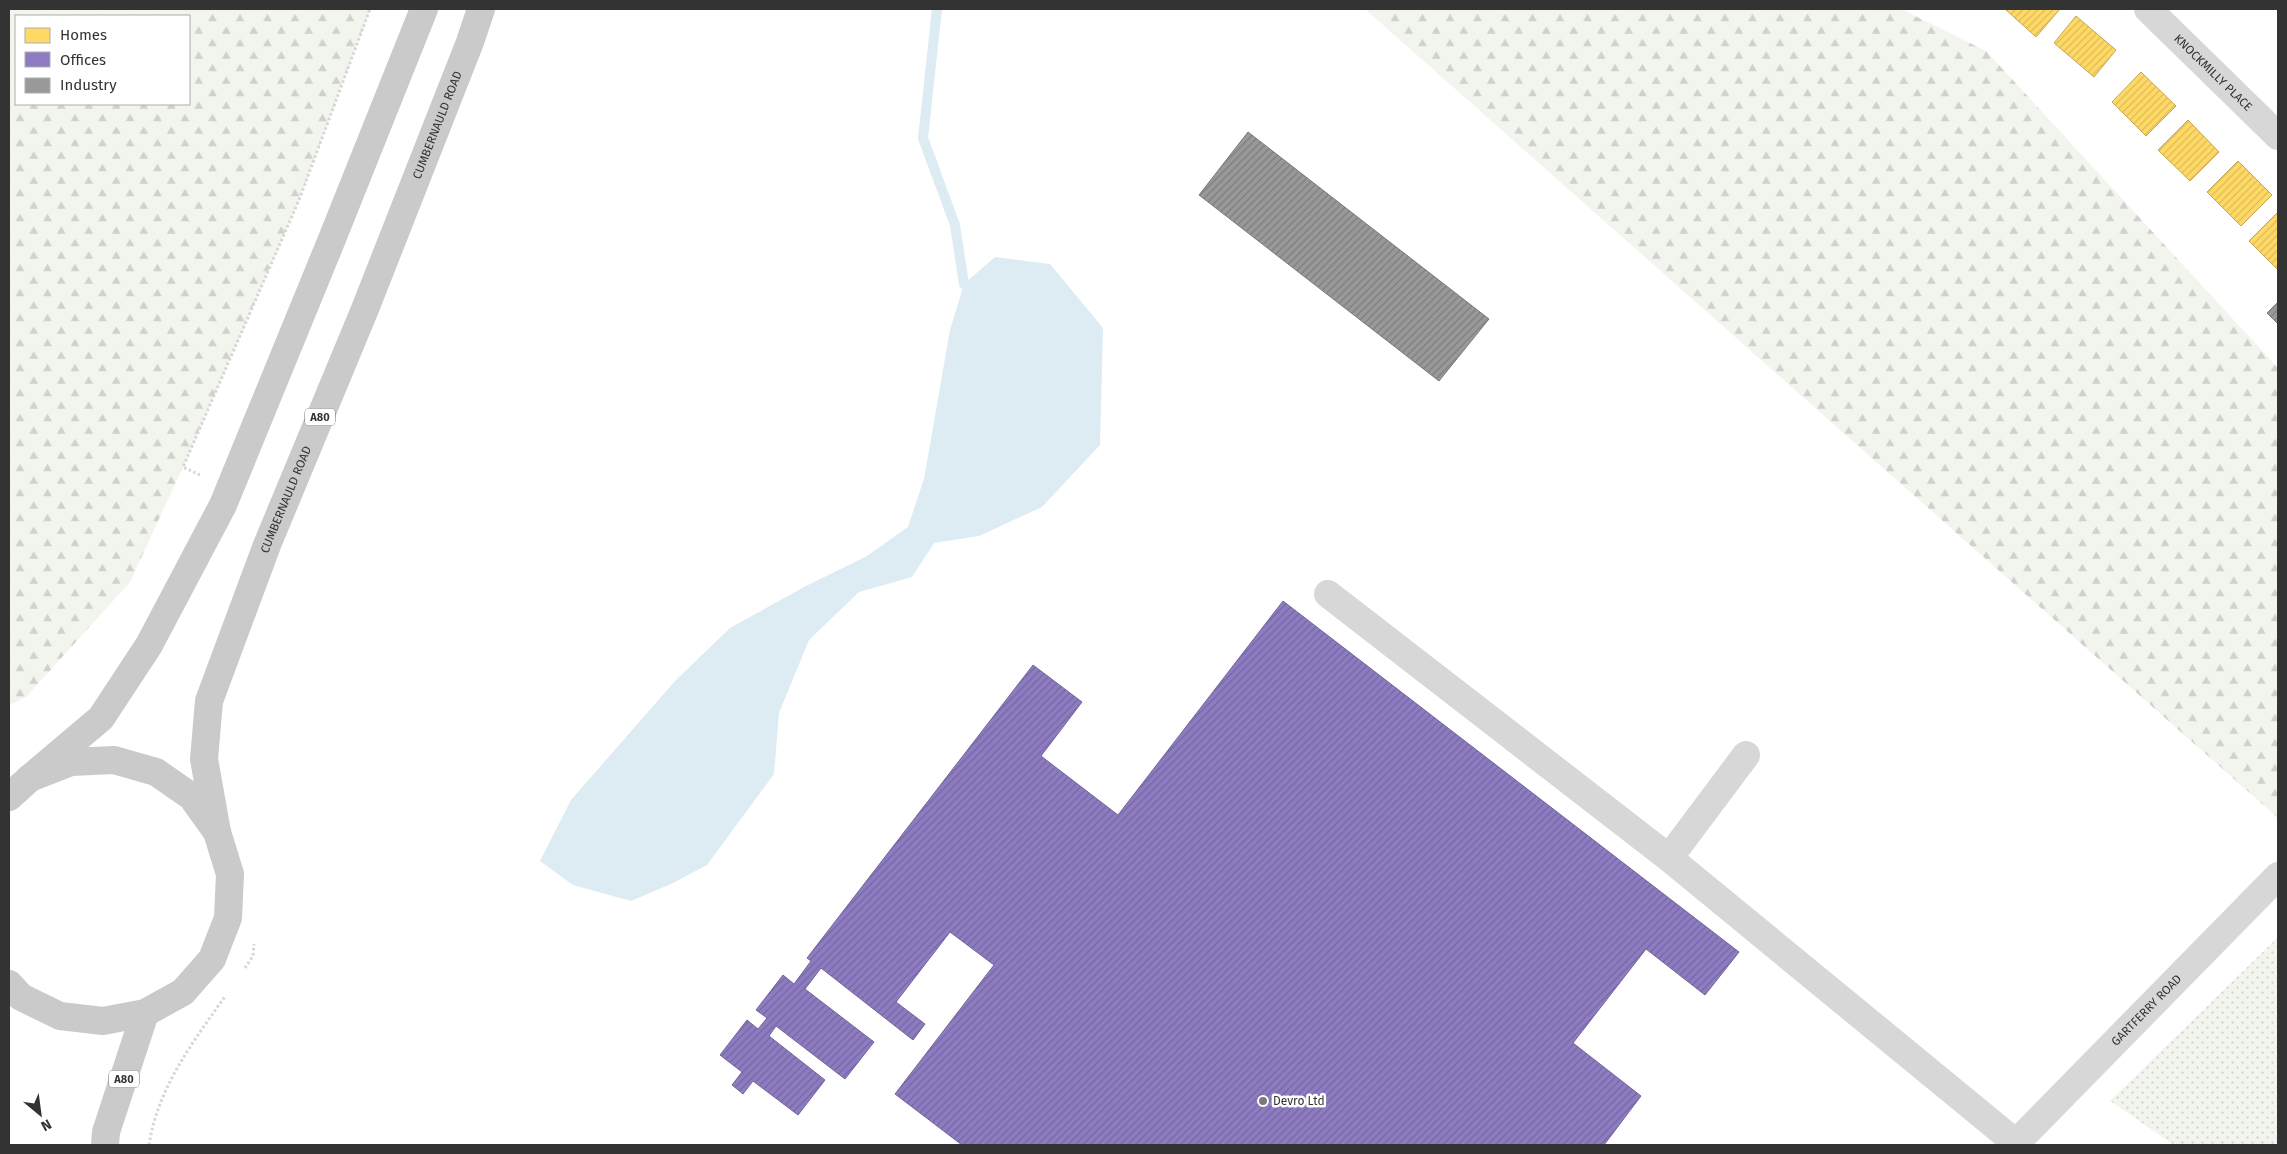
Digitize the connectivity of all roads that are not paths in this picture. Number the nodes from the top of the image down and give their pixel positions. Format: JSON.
{"nodes":[{"id":1,"x":424,"y":9,"type":"edge"},
{"id":2,"x":481,"y":9,"type":"edge"},
{"id":3,"x":2148,"y":9,"type":"edge"},
{"id":4,"x":2278,"y":136,"type":"edge"},
{"id":5,"x":1328,"y":594,"type":"dead end"},
{"id":6,"x":1746,"y":755,"type":"dead end"},
{"id":7,"x":30,"y":778,"type":"junction"},
{"id":8,"x":9,"y":797,"type":"edge"},
{"id":9,"x":217,"y":832,"type":"junction"},
{"id":10,"x":1669,"y":858,"type":"junction"},
{"id":11,"x":2278,"y":876,"type":"edge"},
{"id":12,"x":9,"y":984,"type":"edge"},
{"id":13,"x":145,"y":1013,"type":"junction"},
{"id":14,"x":2015,"y":1144,"type":"edge"},
{"id":15,"x":105,"y":1145,"type":"edge"}],
"edges":[{"from":1,"to":7,"type":"main road"},
{"from":2,"to":9,"type":"main road","name":"CUMBERNAULD ROAD","number":"A80"},
{"from":3,"to":4,"type":"street","name":"KNOCKMILLY PLACE"},
{"from":5,"to":10,"type":"street"},
{"from":6,"to":10,"type":"street"},
{"from":7,"to":8,"type":"main road"},
{"from":7,"to":9,"type":"main road"},
{"from":9,"to":13,"type":"main road"},
{"from":10,"to":14,"type":"street"},
{"from":11,"to":14,"type":"street","name":"GARTFERRY ROAD"},
{"from":12,"to":13,"type":"main road"},
{"from":13,"to":15,"type":"main road","number":"A80"}]}
